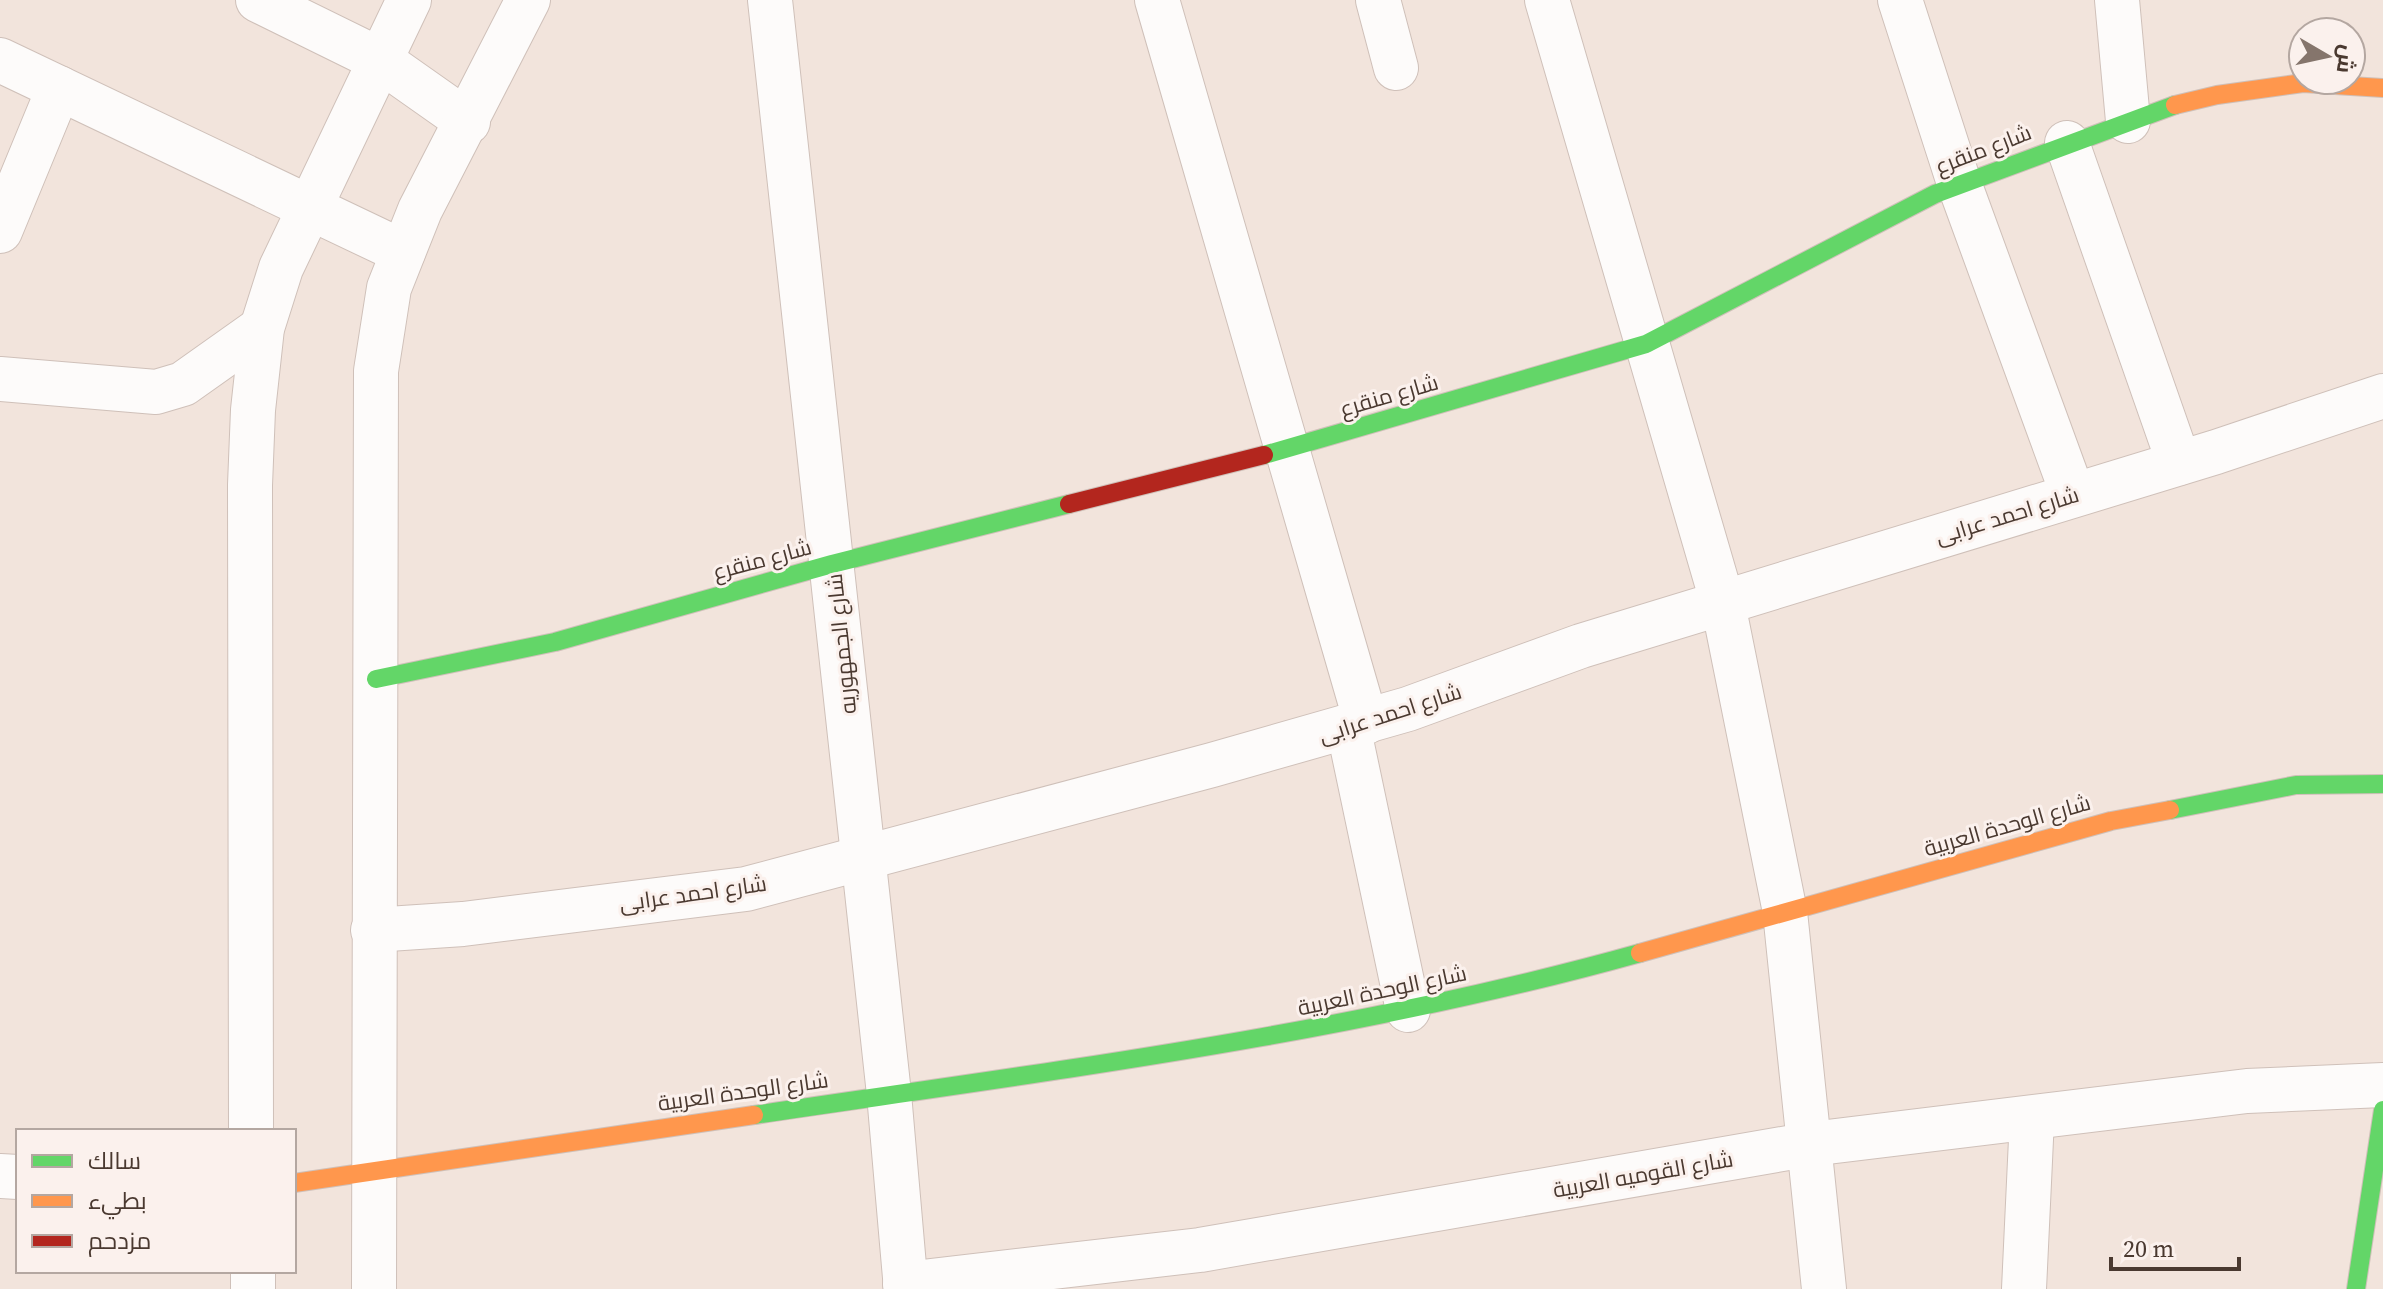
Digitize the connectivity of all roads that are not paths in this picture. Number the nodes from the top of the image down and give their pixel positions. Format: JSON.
{"nodes":[{"id":1,"x":258,"y":0,"type":"edge"},
{"id":2,"x":409,"y":0,"type":"edge"},
{"id":3,"x":528,"y":0,"type":"edge"},
{"id":4,"x":770,"y":0,"type":"edge"},
{"id":5,"x":1157,"y":0,"type":"edge"},
{"id":6,"x":1378,"y":0,"type":"edge"},
{"id":7,"x":1547,"y":0,"type":"edge"},
{"id":8,"x":1900,"y":0,"type":"edge"},
{"id":9,"x":2117,"y":0,"type":"edge"},
{"id":10,"x":0,"y":60,"type":"edge"},
{"id":11,"x":380,"y":60,"type":"junction"},
{"id":12,"x":1396,"y":68,"type":"dead end"},
{"id":13,"x":59,"y":88,"type":"junction"},
{"id":14,"x":2383,"y":88,"type":"edge"},
{"id":15,"x":2128,"y":121,"type":"junction"},
{"id":16,"x":468,"y":122,"type":"junction"},
{"id":17,"x":2067,"y":143,"type":"junction"},
{"id":18,"x":1959,"y":183,"type":"junction"},
{"id":19,"x":309,"y":208,"type":"junction"},
{"id":20,"x":0,"y":231,"type":"edge"},
{"id":21,"x":403,"y":252,"type":"junction"},
{"id":22,"x":262,"y":328,"type":"junction"},
{"id":23,"x":1646,"y":344,"type":"junction"},
{"id":24,"x":0,"y":379,"type":"edge"},
{"id":25,"x":2383,"y":396,"type":"edge"},
{"id":26,"x":1285,"y":450,"type":"junction"},
{"id":27,"x":2179,"y":463,"type":"junction"},
{"id":28,"x":2073,"y":495,"type":"junction"},
{"id":29,"x":832,"y":564,"type":"junction"},
{"id":30,"x":1723,"y":604,"type":"junction"},
{"id":31,"x":376,"y":679,"type":"junction"},
{"id":32,"x":1357,"y":724,"type":"junction"},
{"id":33,"x":2383,"y":784,"type":"edge"},
{"id":34,"x":864,"y":858,"type":"junction"},
{"id":35,"x":1785,"y":912,"type":"junction"},
{"id":36,"x":373,"y":930,"type":"junction"},
{"id":37,"x":1408,"y":1010,"type":"junction"},
{"id":38,"x":2383,"y":1085,"type":"edge"},
{"id":39,"x":889,"y":1094,"type":"junction"},
{"id":40,"x":2383,"y":1110,"type":"edge"},
{"id":41,"x":2032,"y":1118,"type":"junction"},
{"id":42,"x":251,"y":1129,"type":"edge"},
{"id":43,"x":1811,"y":1144,"type":"junction"},
{"id":44,"x":374,"y":1170,"type":"junction"},
{"id":45,"x":296,"y":1183,"type":"edge"},
{"id":46,"x":2375,"y":1211,"type":"edge"},
{"id":47,"x":906,"y":1286,"type":"edge"},
{"id":48,"x":374,"y":1289,"type":"edge"},
{"id":49,"x":1824,"y":1289,"type":"edge"},
{"id":50,"x":2024,"y":1289,"type":"edge"},
{"id":51,"x":2356,"y":1289,"type":"edge"}],
"edges":[{"from":1,"to":11,"type":"street"},
{"from":2,"to":11,"type":"street"},
{"from":3,"to":16,"type":"street"},
{"from":4,"to":29,"type":"street","name":"شارع الجمهوريه"},
{"from":5,"to":26,"type":"street"},
{"from":6,"to":12,"type":"street"},
{"from":7,"to":23,"type":"street"},
{"from":8,"to":18,"type":"street"},
{"from":9,"to":15,"type":"street"},
{"from":10,"to":13,"type":"street"},
{"from":11,"to":16,"type":"street"},
{"from":11,"to":19,"type":"street"},
{"from":13,"to":19,"type":"street"},
{"from":13,"to":20,"type":"street"},
{"from":14,"to":15,"type":"street","name":"شارع منقرع"},
{"from":15,"to":17,"type":"street","name":"شارع منقرع"},
{"from":16,"to":21,"type":"street"},
{"from":17,"to":18,"type":"street","name":"شارع منقرع"},
{"from":17,"to":27,"type":"street"},
{"from":18,"to":23,"type":"street","name":"شارع منقرع"},
{"from":18,"to":28,"type":"street"},
{"from":19,"to":21,"type":"street"},
{"from":19,"to":22,"type":"street"},
{"from":21,"to":31,"type":"street"},
{"from":22,"to":24,"type":"street"},
{"from":22,"to":42,"type":"street"},
{"from":23,"to":26,"type":"street","name":"شارع منقرع"},
{"from":23,"to":30,"type":"street"},
{"from":25,"to":27,"type":"street","name":"شارع احمد عرابى"},
{"from":26,"to":29,"type":"street","name":"شارع منقرع"},
{"from":26,"to":32,"type":"street"},
{"from":27,"to":28,"type":"street","name":"شارع احمد عرابى"},
{"from":28,"to":30,"type":"street","name":"شارع احمد عرابى"},
{"from":29,"to":31,"type":"street","name":"شارع منقرع"},
{"from":29,"to":34,"type":"street","name":"شارع الجمهوريه"},
{"from":30,"to":32,"type":"street","name":"شارع احمد عرابى"},
{"from":30,"to":35,"type":"street"},
{"from":31,"to":36,"type":"street"},
{"from":32,"to":34,"type":"street","name":"شارع احمد عرابى"},
{"from":32,"to":37,"type":"street"},
{"from":33,"to":35,"type":"street","name":"شارع الوحدة العربية"},
{"from":34,"to":36,"type":"street","name":"شارع احمد عرابى"},
{"from":34,"to":39,"type":"street","name":"شارع الجمهوريه"},
{"from":35,"to":37,"type":"street","name":"شارع الوحدة العربية"},
{"from":35,"to":43,"type":"street"},
{"from":36,"to":44,"type":"street"},
{"from":37,"to":39,"type":"street","name":"شارع الوحدة العربية"},
{"from":38,"to":41,"type":"street","name":"شارع القوميه العربية"},
{"from":39,"to":44,"type":"street","name":"شارع الوحدة العربية"},
{"from":39,"to":47,"type":"street","name":"شارع الجمهوريه"},
{"from":40,"to":46,"type":"street"},
{"from":41,"to":43,"type":"street","name":"شارع القوميه العربية"},
{"from":41,"to":50,"type":"street"},
{"from":43,"to":47,"type":"street","name":"شارع القوميه العربية"},
{"from":43,"to":49,"type":"street"},
{"from":44,"to":45,"type":"street","name":"شارع الوحدة العربية"},
{"from":44,"to":48,"type":"street"},
{"from":46,"to":51,"type":"street"}]}
